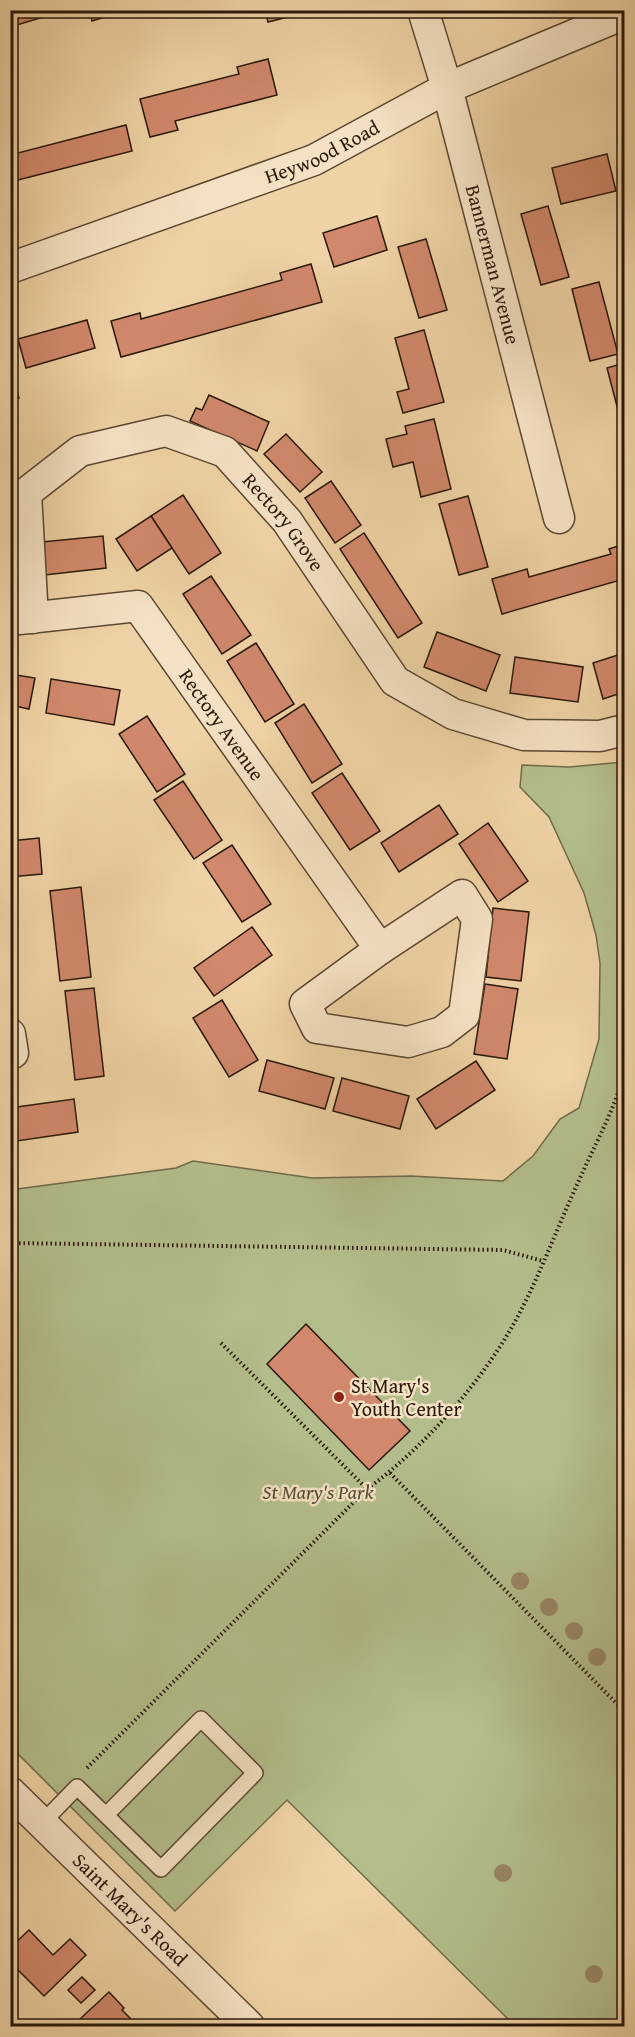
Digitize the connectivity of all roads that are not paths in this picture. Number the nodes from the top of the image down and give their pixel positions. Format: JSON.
{"nodes":[{"id":1,"x":423,"y":10,"type":"edge"},
{"id":2,"x":624,"y":16,"type":"edge"},
{"id":3,"x":447,"y":88,"type":"junction"},
{"id":4,"x":10,"y":268,"type":"edge"},
{"id":5,"x":559,"y":518,"type":"dead end"},
{"id":6,"x":22,"y":619,"type":"edge"},
{"id":7,"x":624,"y":730,"type":"edge"},
{"id":8,"x":380,"y":949,"type":"junction"},
{"id":9,"x":10,"y":1792,"type":"edge"},
{"id":10,"x":106,"y":1815,"type":"junction"},
{"id":11,"x":42,"y":1823,"type":"junction"},
{"id":12,"x":249,"y":2026,"type":"edge"}],
"edges":[{"from":1,"to":3,"type":"street","name":"Bannerman Avenue"},
{"from":2,"to":3,"type":"street","name":"Heywood Road"},
{"from":3,"to":4,"type":"street","name":"Heywood Road"},
{"from":3,"to":5,"type":"street","name":"Bannerman Avenue"},
{"from":6,"to":7,"type":"street","name":"Rectory Grove"},
{"from":6,"to":8,"type":"street","name":"Rectory Avenue"},
{"from":8,"to":8,"type":"street"},
{"from":9,"to":11,"type":"street","name":"Saint Mary's Road"},
{"from":10,"to":10,"type":"lane"},
{"from":10,"to":11,"type":"lane"},
{"from":11,"to":12,"type":"street","name":"Saint Mary's Road"}]}
